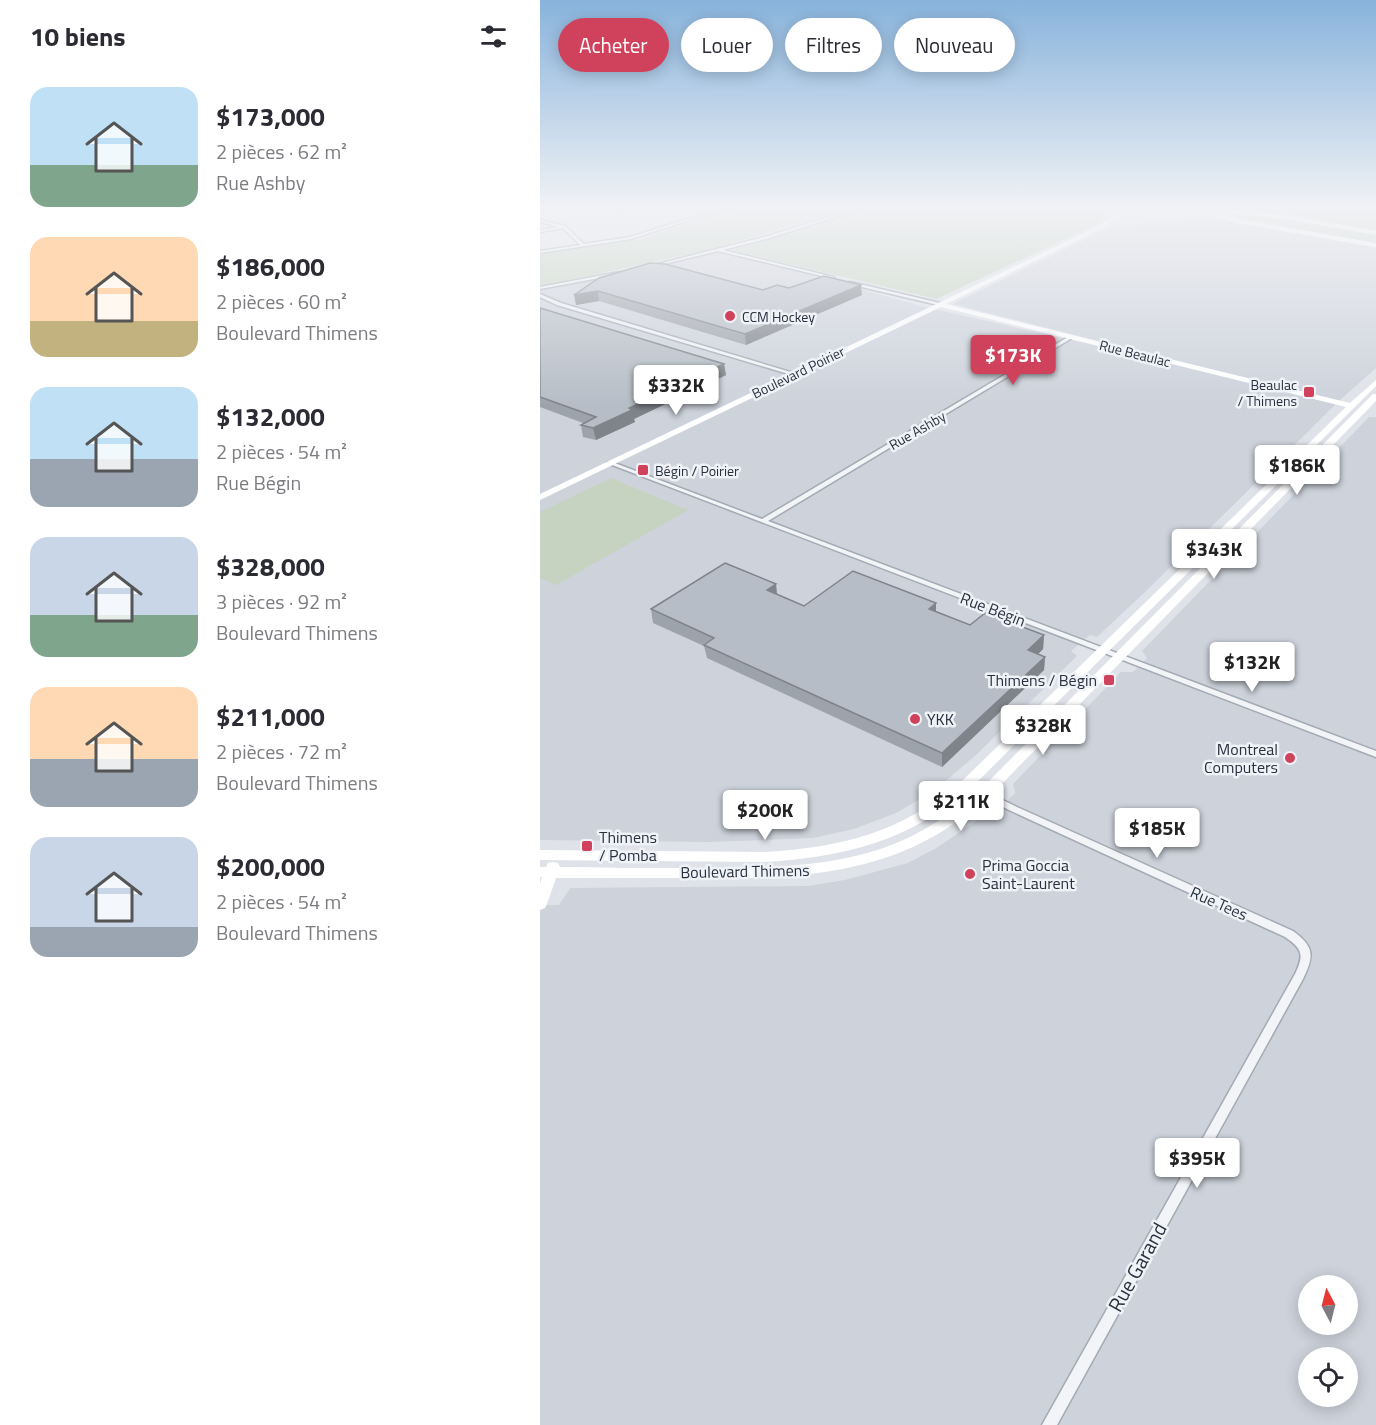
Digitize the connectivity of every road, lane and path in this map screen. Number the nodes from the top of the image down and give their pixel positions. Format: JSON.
{"nodes":[{"id":1,"x":617,"y":274,"type":"edge"},
{"id":2,"x":814,"y":274,"type":"edge"},
{"id":3,"x":1003,"y":274,"type":"edge"},
{"id":4,"x":1004,"y":274,"type":"edge"},
{"id":5,"x":992,"y":279,"type":"junction"},
{"id":6,"x":540,"y":288,"type":"edge"},
{"id":7,"x":540,"y":295,"type":"edge"},
{"id":8,"x":938,"y":304,"type":"junction"},
{"id":9,"x":1070,"y":338,"type":"junction"},
{"id":10,"x":794,"y":374,"type":"junction"},
{"id":11,"x":1376,"y":382,"type":"edge"},
{"id":12,"x":1376,"y":396,"type":"edge"},
{"id":13,"x":1351,"y":406,"type":"junction"},
{"id":14,"x":1364,"y":409,"type":"junction"},
{"id":15,"x":1375,"y":412,"type":"edge"},
{"id":16,"x":610,"y":463,"type":"junction"},
{"id":17,"x":540,"y":497,"type":"edge"},
{"id":18,"x":763,"y":521,"type":"junction"},
{"id":19,"x":1214,"y":540,"type":"junction"},
{"id":20,"x":1229,"y":545,"type":"junction"},
{"id":21,"x":1163,"y":591,"type":"junction"},
{"id":22,"x":1179,"y":596,"type":"junction"},
{"id":23,"x":1102,"y":650,"type":"junction"},
{"id":24,"x":1119,"y":657,"type":"junction"},
{"id":25,"x":1376,"y":754,"type":"edge"},
{"id":26,"x":966,"y":785,"type":"junction"},
{"id":27,"x":984,"y":794,"type":"junction"},
{"id":28,"x":540,"y":855,"type":"edge"},
{"id":29,"x":558,"y":855,"type":"junction"},
{"id":30,"x":546,"y":872,"type":"edge"},
{"id":31,"x":540,"y":904,"type":"edge"},
{"id":32,"x":1306,"y":949,"type":"joint"},
{"id":33,"x":1049,"y":1425,"type":"edge"}],
"edges":[{"from":1,"to":6,"type":"street"},
{"from":2,"to":8,"type":"street","name":"Rue Beaulac"},
{"from":3,"to":5,"type":"street","name":"Boulevard Poirier"},
{"from":4,"to":5,"type":"street","name":"Boulevard Poirier"},
{"from":5,"to":8,"type":"street","name":"Boulevard Poirier"},
{"from":7,"to":10,"type":"street"},
{"from":8,"to":9,"type":"street","name":"Rue Beaulac"},
{"from":8,"to":10,"type":"street","name":"Boulevard Poirier"},
{"from":9,"to":13,"type":"street","name":"Rue Beaulac"},
{"from":9,"to":18,"type":"street","name":"Rue Ashby"},
{"from":10,"to":16,"type":"street","name":"Boulevard Poirier"},
{"from":11,"to":13,"type":"street","name":"Boulevard Thimens"},
{"from":12,"to":14,"type":"street","name":"Boulevard Thimens"},
{"from":13,"to":14,"type":"street","name":"Rue Beaulac"},
{"from":13,"to":19,"type":"street","name":"Boulevard Thimens"},
{"from":14,"to":15,"type":"street","name":"Rue Beaulac"},
{"from":14,"to":20,"type":"street","name":"Boulevard Thimens"},
{"from":16,"to":17,"type":"street","name":"Boulevard Poirier"},
{"from":16,"to":18,"type":"street","name":"Rue Bégin"},
{"from":18,"to":23,"type":"street","name":"Rue Bégin"},
{"from":19,"to":20,"type":"street"},
{"from":19,"to":21,"type":"street","name":"Boulevard Thimens"},
{"from":20,"to":22,"type":"street","name":"Boulevard Thimens"},
{"from":21,"to":22,"type":"street"},
{"from":21,"to":23,"type":"street","name":"Boulevard Thimens"},
{"from":22,"to":24,"type":"street","name":"Boulevard Thimens"},
{"from":23,"to":24,"type":"street","name":"Rue Bégin"},
{"from":23,"to":26,"type":"street","name":"Boulevard Thimens"},
{"from":24,"to":25,"type":"street","name":"Rue Bégin"},
{"from":24,"to":27,"type":"street","name":"Boulevard Thimens"},
{"from":26,"to":27,"type":"street","name":"Rue Tees"},
{"from":26,"to":29,"type":"street","name":"Boulevard Thimens"},
{"from":27,"to":30,"type":"street","name":"Boulevard Thimens"},
{"from":27,"to":32,"type":"street","name":"Rue Tees"},
{"from":28,"to":29,"type":"street","name":"Boulevard Thimens"},
{"from":29,"to":30,"type":"street"},
{"from":30,"to":31,"type":"street"},
{"from":32,"to":33,"type":"street","name":"Rue Garand"}]}
